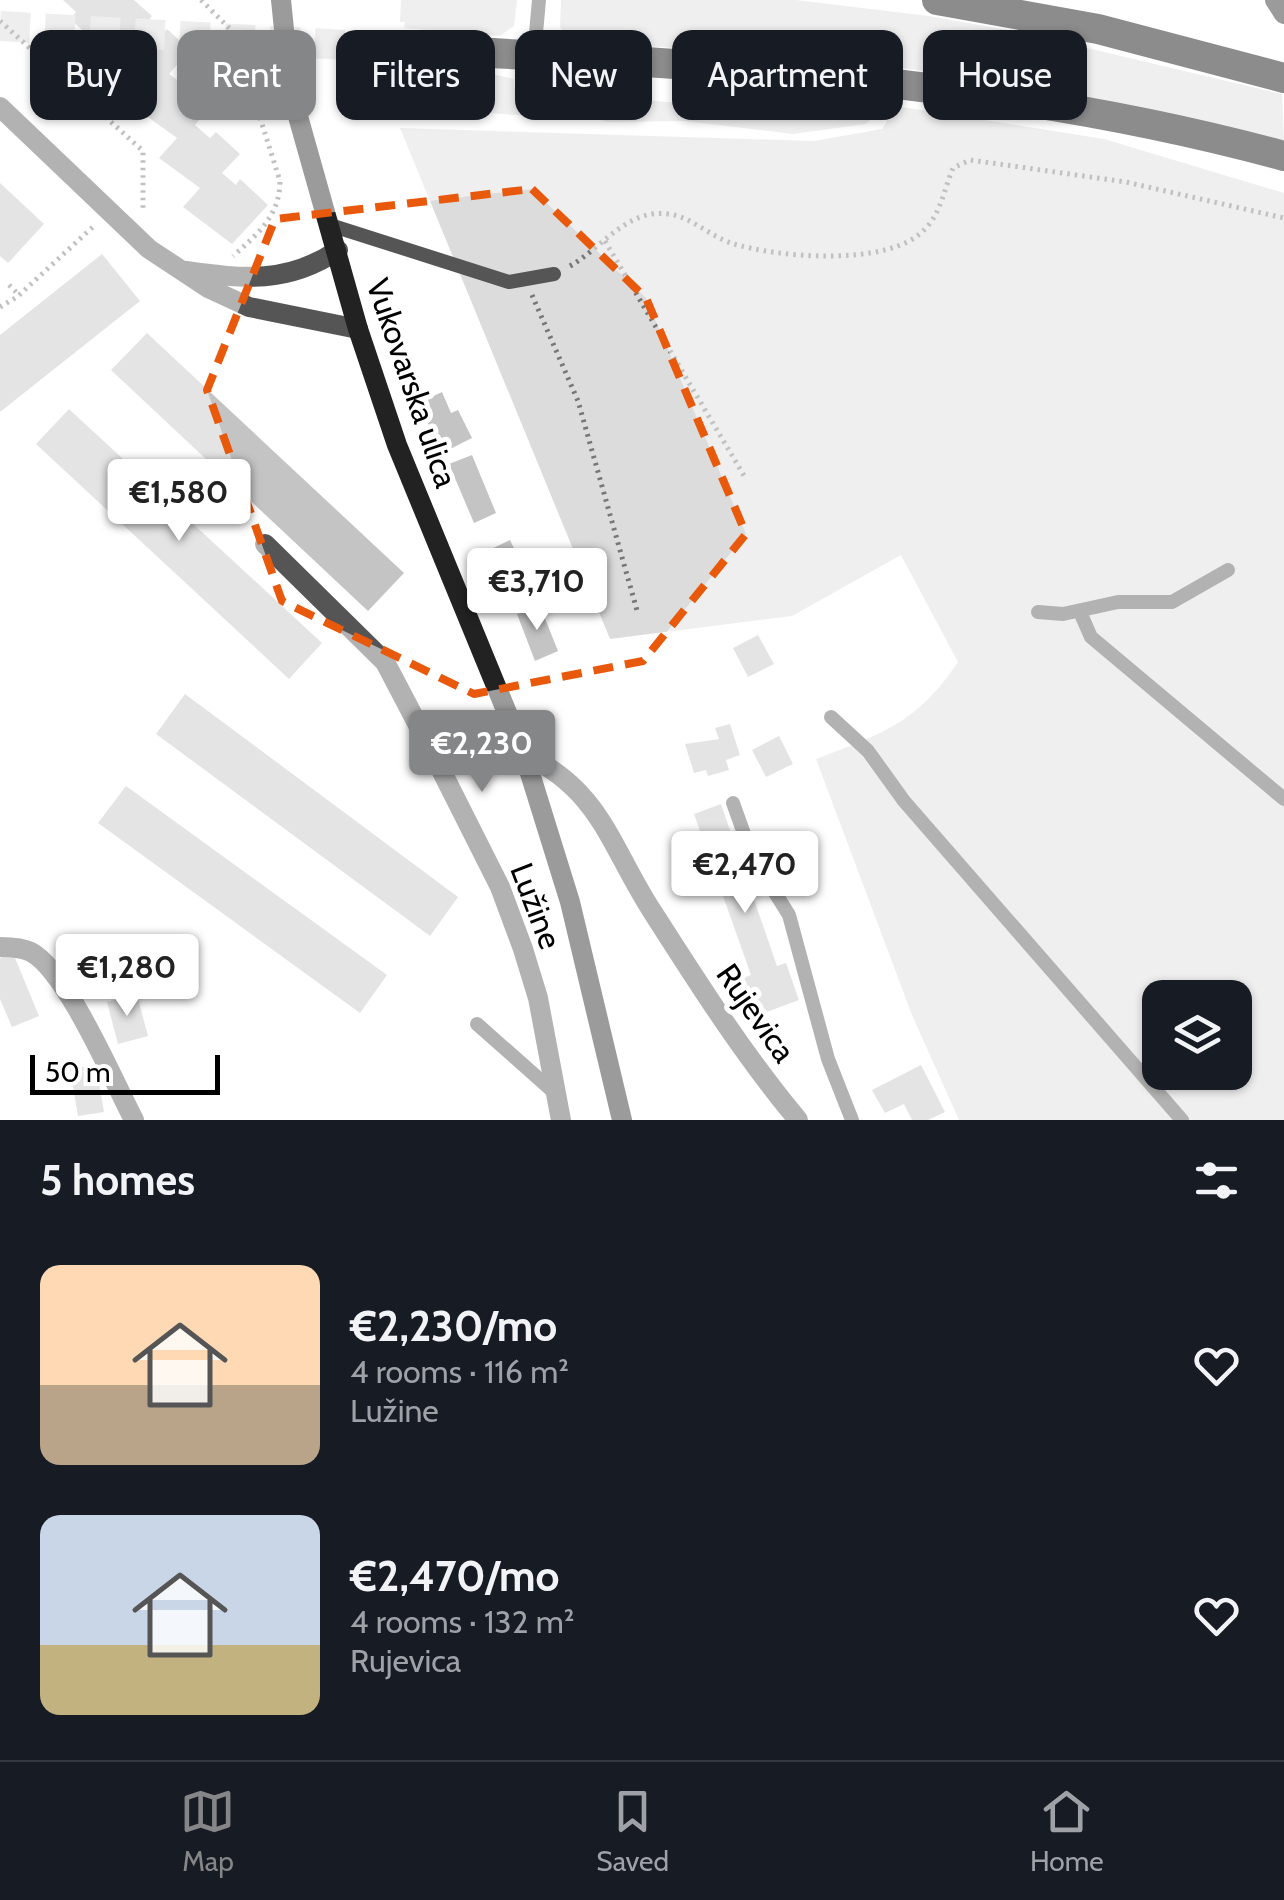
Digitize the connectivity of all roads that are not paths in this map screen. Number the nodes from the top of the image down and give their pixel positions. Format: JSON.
{"nodes":[{"id":1,"x":282,"y":0,"type":"edge"},
{"id":2,"x":539,"y":0,"type":"edge"},
{"id":3,"x":937,"y":0,"type":"edge"},
{"id":4,"x":1275,"y":0,"type":"edge"},
{"id":5,"x":1284,"y":14,"type":"edge"},
{"id":6,"x":536,"y":30,"type":"edge"},
{"id":7,"x":652,"y":63,"type":"edge"},
{"id":8,"x":1284,"y":78,"type":"edge"},
{"id":9,"x":0,"y":107,"type":"edge"},
{"id":10,"x":1284,"y":156,"type":"edge"},
{"id":11,"x":330,"y":225,"type":"junction"},
{"id":12,"x":338,"y":250,"type":"junction"},
{"id":13,"x":184,"y":271,"type":"junction"},
{"id":14,"x":554,"y":274,"type":"road end"},
{"id":15,"x":358,"y":329,"type":"junction"},
{"id":16,"x":265,"y":544,"type":"dead end"},
{"id":17,"x":1228,"y":570,"type":"dead end"},
{"id":18,"x":1038,"y":612,"type":"dead end"},
{"id":19,"x":1080,"y":612,"type":"junction"},
{"id":20,"x":830,"y":717,"type":"dead end"},
{"id":21,"x":524,"y":754,"type":"junction"},
{"id":22,"x":1284,"y":799,"type":"edge"},
{"id":23,"x":733,"y":804,"type":"dead end"},
{"id":24,"x":0,"y":947,"type":"edge"},
{"id":25,"x":477,"y":1024,"type":"dead end"},
{"id":26,"x":556,"y":1094,"type":"junction"},
{"id":27,"x":134,"y":1120,"type":"edge"},
{"id":28,"x":561,"y":1120,"type":"edge"},
{"id":29,"x":622,"y":1120,"type":"edge"},
{"id":30,"x":798,"y":1120,"type":"edge"},
{"id":31,"x":852,"y":1120,"type":"edge"},
{"id":32,"x":1182,"y":1120,"type":"edge"}],
"edges":[{"from":1,"to":11,"type":"main road","name":"Vukovarska ulica"},
{"from":2,"to":6,"type":"lane"},
{"from":3,"to":8,"type":"highway"},
{"from":4,"to":5,"type":"main road"},
{"from":7,"to":10,"type":"highway"},
{"from":9,"to":13,"type":"street"},
{"from":11,"to":12,"type":"main road","name":"Vukovarska ulica"},
{"from":11,"to":14,"type":"lane"},
{"from":12,"to":13,"type":"street"},
{"from":12,"to":15,"type":"main road","name":"Vukovarska ulica"},
{"from":13,"to":15,"type":"street"},
{"from":15,"to":21,"type":"main road","name":"Vukovarska ulica"},
{"from":16,"to":26,"type":"street","name":"Lužine"},
{"from":17,"to":19,"type":"lane"},
{"from":18,"to":19,"type":"lane"},
{"from":19,"to":22,"type":"lane"},
{"from":20,"to":32,"type":"lane"},
{"from":21,"to":29,"type":"main road","name":"Vukovarska ulica"},
{"from":21,"to":30,"type":"street","name":"Rujevica"},
{"from":23,"to":31,"type":"lane"},
{"from":24,"to":27,"type":"street"},
{"from":25,"to":26,"type":"lane"},
{"from":26,"to":28,"type":"street","name":"Lužine"}]}
